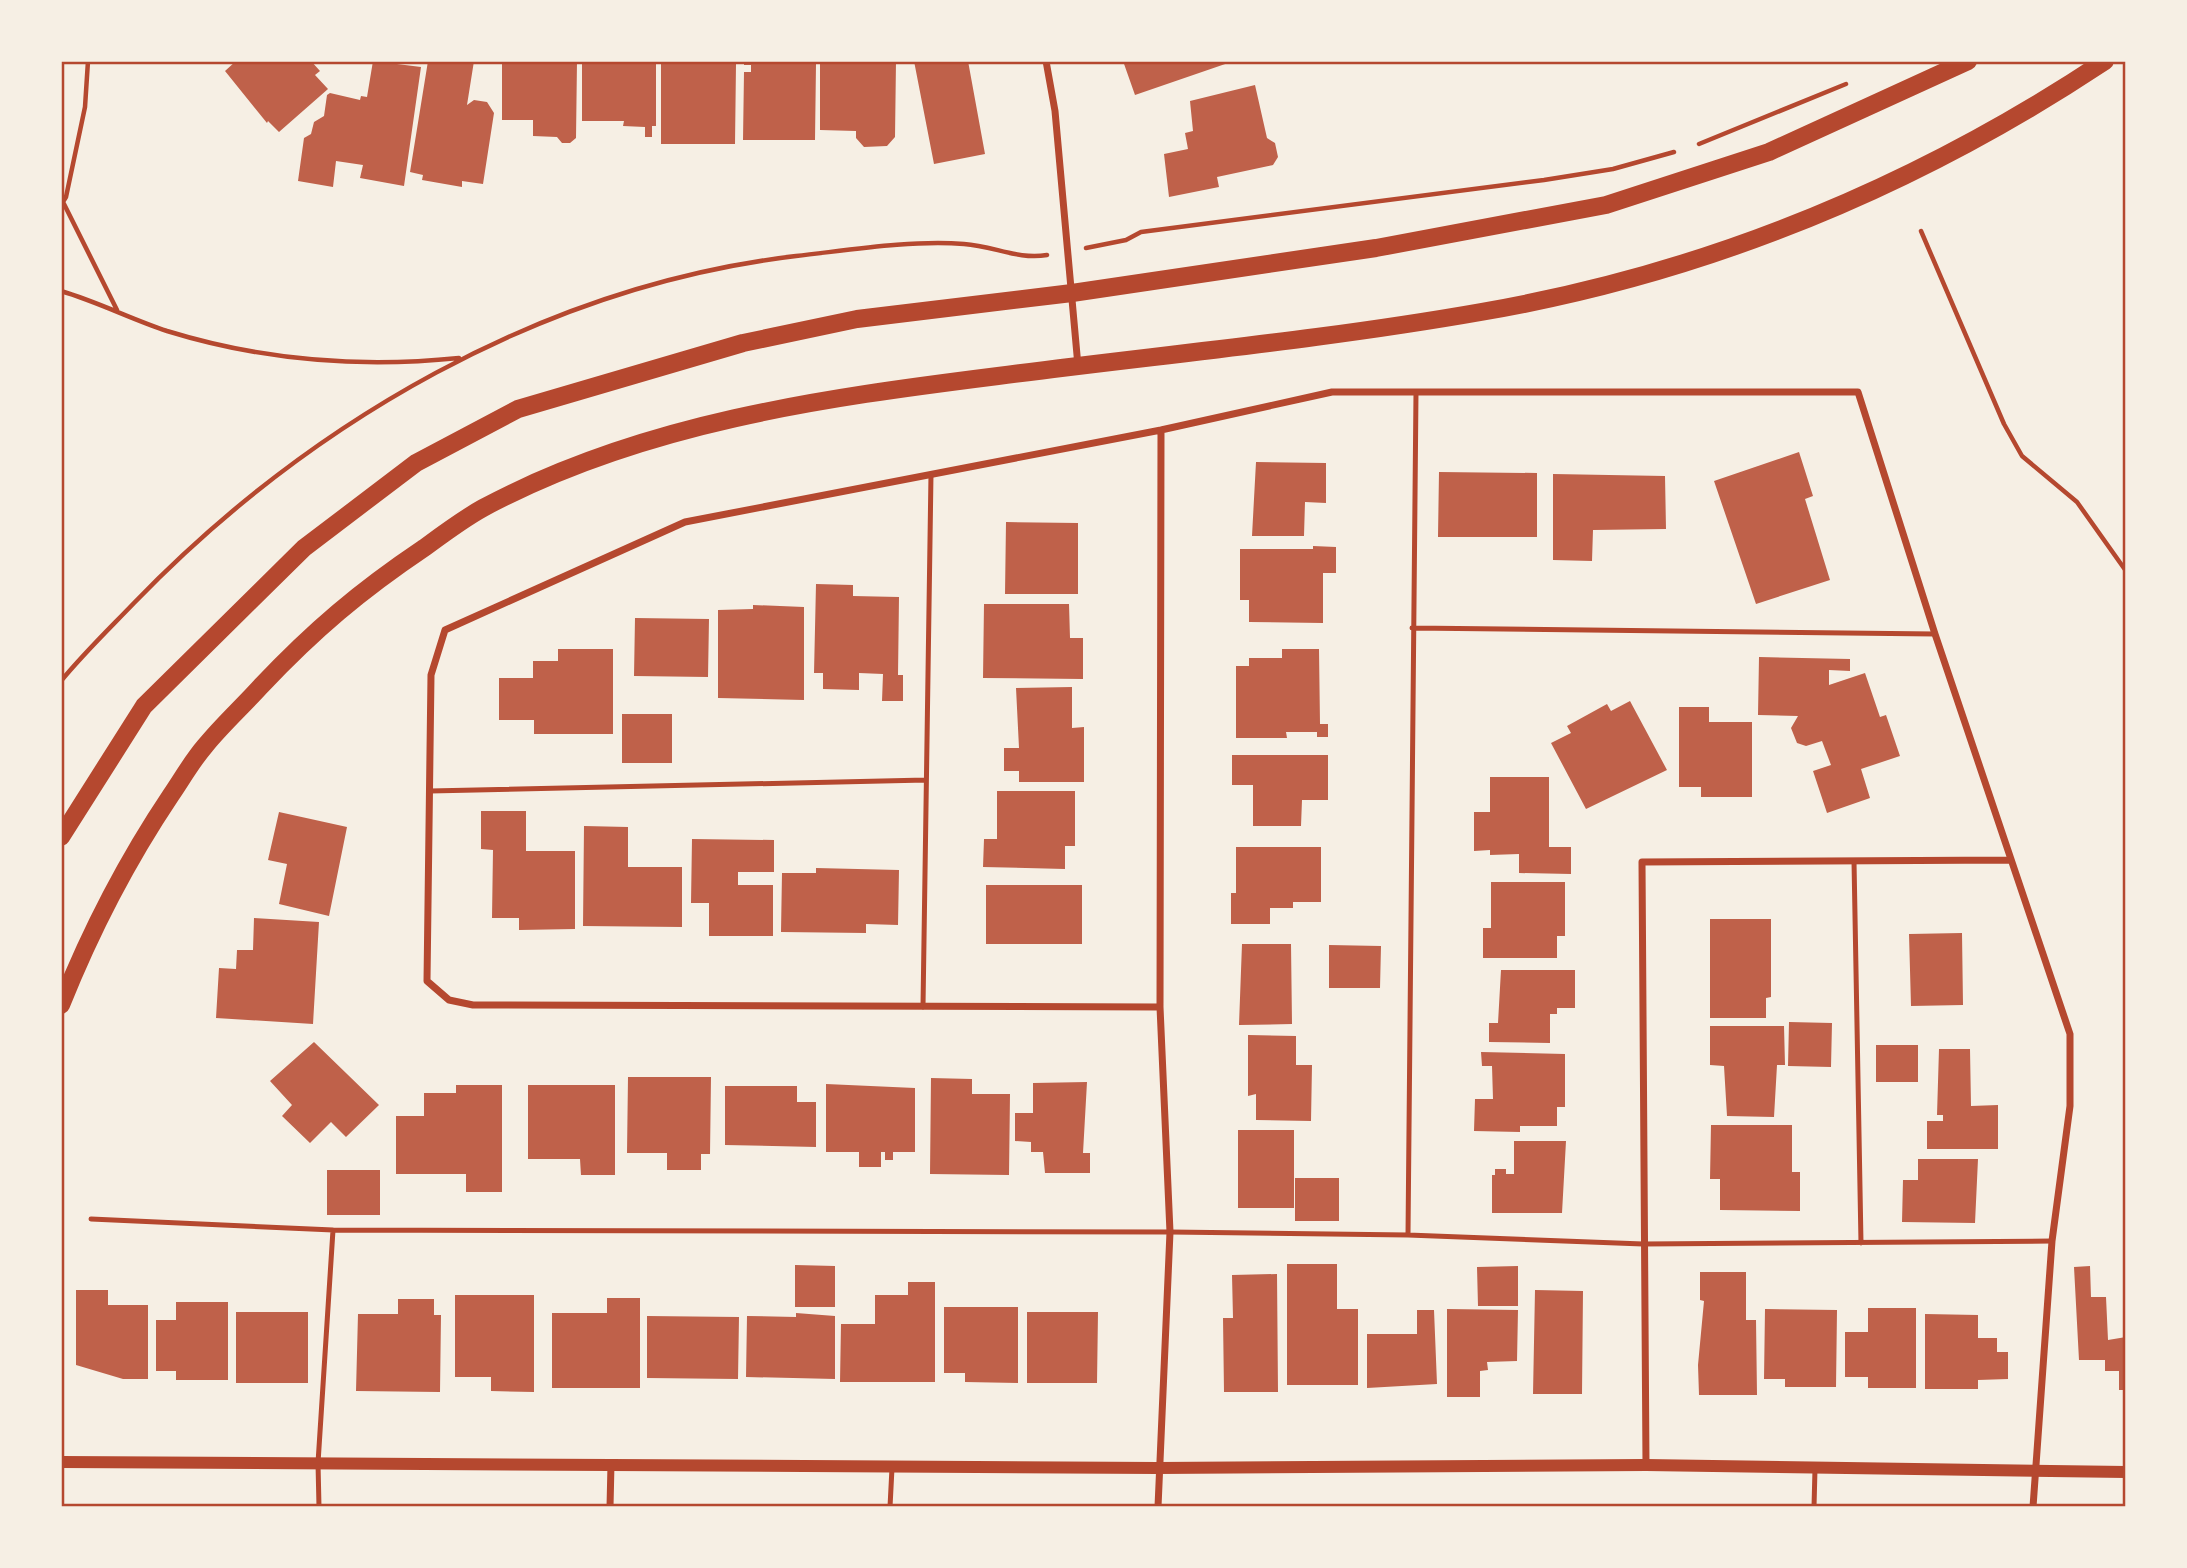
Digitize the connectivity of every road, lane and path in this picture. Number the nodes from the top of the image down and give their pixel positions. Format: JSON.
{"nodes":[{"id":1,"x":88,"y":61,"type":"edge"},
{"id":2,"x":1046,"y":61,"type":"edge"},
{"id":3,"x":1968,"y":61,"type":"edge"},
{"id":4,"x":2105,"y":61,"type":"edge"},
{"id":5,"x":62,"y":204,"type":"edge"},
{"id":6,"x":1921,"y":231,"type":"dead end"},
{"id":7,"x":61,"y":291,"type":"edge"},
{"id":8,"x":1072,"y":293,"type":"junction"},
{"id":9,"x":117,"y":311,"type":"junction"},
{"id":10,"x":463,"y":358,"type":"dead end"},
{"id":11,"x":1077,"y":366,"type":"junction"},
{"id":12,"x":1416,"y":392,"type":"junction"},
{"id":13,"x":1161,"y":430,"type":"junction"},
{"id":14,"x":931,"y":474,"type":"junction"},
{"id":15,"x":2126,"y":571,"type":"edge"},
{"id":16,"x":1412,"y":628,"type":"junction"},
{"id":17,"x":1934,"y":634,"type":"junction"},
{"id":18,"x":926,"y":780,"type":"junction"},
{"id":19,"x":430,"y":791,"type":"junction"},
{"id":20,"x":61,"y":837,"type":"edge"},
{"id":21,"x":2011,"y":860,"type":"junction"},
{"id":22,"x":1854,"y":861,"type":"junction"},
{"id":23,"x":61,"y":1005,"type":"edge"},
{"id":24,"x":923,"y":1007,"type":"junction"},
{"id":25,"x":1160,"y":1007,"type":"junction"},
{"id":26,"x":91,"y":1219,"type":"dead end"},
{"id":27,"x":334,"y":1230,"type":"junction"},
{"id":28,"x":1170,"y":1232,"type":"junction"},
{"id":29,"x":1408,"y":1235,"type":"junction"},
{"id":30,"x":2052,"y":1241,"type":"junction"},
{"id":31,"x":1861,"y":1243,"type":"junction"},
{"id":32,"x":1643,"y":1244,"type":"junction"},
{"id":33,"x":61,"y":1462,"type":"edge"},
{"id":34,"x":318,"y":1463,"type":"junction"},
{"id":35,"x":611,"y":1464,"type":"junction"},
{"id":36,"x":1646,"y":1465,"type":"junction"},
{"id":37,"x":892,"y":1466,"type":"junction"},
{"id":38,"x":1158,"y":1468,"type":"junction"},
{"id":39,"x":1815,"y":1469,"type":"junction"},
{"id":40,"x":2126,"y":1472,"type":"edge"},
{"id":41,"x":2034,"y":1473,"type":"junction"},
{"id":42,"x":319,"y":1507,"type":"edge"},
{"id":43,"x":610,"y":1507,"type":"edge"},
{"id":44,"x":890,"y":1507,"type":"edge"},
{"id":45,"x":1158,"y":1507,"type":"edge"},
{"id":46,"x":1814,"y":1507,"type":"edge"},
{"id":47,"x":2034,"y":1507,"type":"edge"}],
"edges":[{"from":1,"to":5,"type":"path"},
{"from":2,"to":8,"type":"street"},
{"from":3,"to":8,"type":"main road"},
{"from":4,"to":11,"type":"main road"},
{"from":5,"to":9,"type":"path"},
{"from":6,"to":15,"type":"path"},
{"from":7,"to":9,"type":"path"},
{"from":8,"to":11,"type":"street"},
{"from":8,"to":20,"type":"main road"},
{"from":9,"to":10,"type":"path"},
{"from":11,"to":23,"type":"main road"},
{"from":12,"to":13,"type":"street"},
{"from":12,"to":16,"type":"lane"},
{"from":12,"to":17,"type":"street"},
{"from":13,"to":14,"type":"street"},
{"from":13,"to":25,"type":"street"},
{"from":14,"to":18,"type":"lane"},
{"from":14,"to":19,"type":"street"},
{"from":16,"to":17,"type":"lane"},
{"from":16,"to":29,"type":"lane"},
{"from":17,"to":21,"type":"street"},
{"from":18,"to":19,"type":"lane"},
{"from":18,"to":24,"type":"lane"},
{"from":19,"to":24,"type":"street"},
{"from":21,"to":22,"type":"street"},
{"from":21,"to":30,"type":"street"},
{"from":22,"to":31,"type":"lane"},
{"from":22,"to":32,"type":"street"},
{"from":24,"to":25,"type":"street"},
{"from":25,"to":28,"type":"street"},
{"from":26,"to":27,"type":"lane"},
{"from":27,"to":28,"type":"lane"},
{"from":27,"to":34,"type":"lane"},
{"from":28,"to":29,"type":"lane"},
{"from":28,"to":38,"type":"street"},
{"from":29,"to":32,"type":"lane"},
{"from":30,"to":31,"type":"lane"},
{"from":30,"to":41,"type":"street"},
{"from":31,"to":32,"type":"lane"},
{"from":32,"to":36,"type":"street"},
{"from":33,"to":34,"type":"street"},
{"from":34,"to":35,"type":"street"},
{"from":34,"to":42,"type":"lane"},
{"from":35,"to":37,"type":"street"},
{"from":35,"to":43,"type":"street"},
{"from":36,"to":38,"type":"street"},
{"from":36,"to":39,"type":"street"},
{"from":37,"to":38,"type":"street"},
{"from":37,"to":44,"type":"lane"},
{"from":38,"to":45,"type":"street"},
{"from":39,"to":41,"type":"street"},
{"from":39,"to":46,"type":"lane"},
{"from":40,"to":41,"type":"street"},
{"from":41,"to":47,"type":"street"}]}
